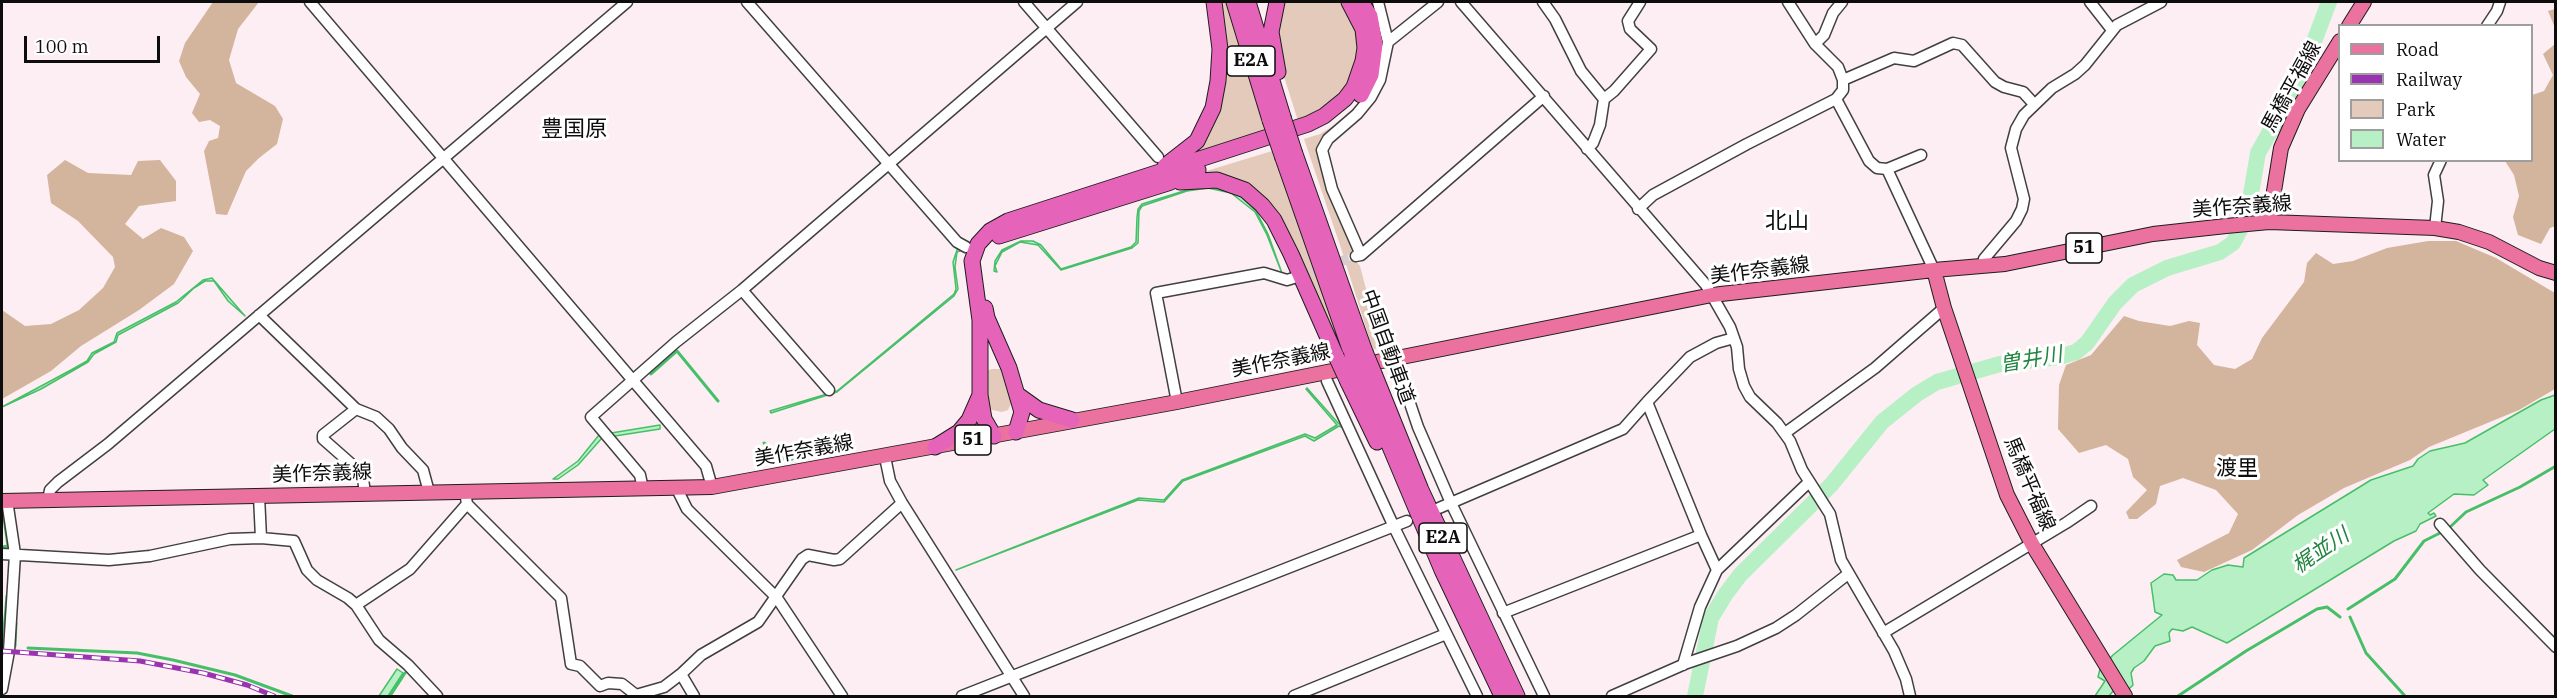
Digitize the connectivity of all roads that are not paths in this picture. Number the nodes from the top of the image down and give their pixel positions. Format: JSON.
{"nodes":[{"id":1,"x":310,"y":2,"type":"edge"},
{"id":2,"x":627,"y":2,"type":"edge"},
{"id":3,"x":747,"y":2,"type":"edge"},
{"id":4,"x":1024,"y":2,"type":"edge"},
{"id":5,"x":1077,"y":2,"type":"edge"},
{"id":6,"x":1214,"y":2,"type":"edge"},
{"id":7,"x":1234,"y":2,"type":"edge"},
{"id":8,"x":1248,"y":2,"type":"edge"},
{"id":9,"x":1277,"y":2,"type":"edge"},
{"id":10,"x":1349,"y":2,"type":"edge"},
{"id":11,"x":1361,"y":2,"type":"edge"},
{"id":12,"x":1378,"y":2,"type":"edge"},
{"id":13,"x":1438,"y":2,"type":"edge"},
{"id":14,"x":1461,"y":2,"type":"edge"},
{"id":15,"x":1543,"y":2,"type":"edge"},
{"id":16,"x":1640,"y":2,"type":"edge"},
{"id":17,"x":1788,"y":2,"type":"edge"},
{"id":18,"x":1842,"y":2,"type":"edge"},
{"id":19,"x":2090,"y":2,"type":"edge"},
{"id":20,"x":2161,"y":2,"type":"edge"},
{"id":21,"x":2364,"y":2,"type":"edge"},
{"id":22,"x":2500,"y":2,"type":"edge"},
{"id":23,"x":2350,"y":24,"type":"edge"},
{"id":24,"x":2488,"y":24,"type":"edge"},
{"id":25,"x":1047,"y":28,"type":"junction"},
{"id":26,"x":2112,"y":30,"type":"junction"},
{"id":27,"x":1388,"y":42,"type":"junction"},
{"id":28,"x":1815,"y":44,"type":"junction"},
{"id":29,"x":2338,"y":44,"type":"edge"},
{"id":30,"x":1843,"y":80,"type":"junction"},
{"id":31,"x":1544,"y":96,"type":"junction"},
{"id":32,"x":1604,"y":99,"type":"junction"},
{"id":33,"x":1836,"y":99,"type":"junction"},
{"id":34,"x":1277,"y":100,"type":"junction"},
{"id":35,"x":2034,"y":104,"type":"junction"},
{"id":36,"x":1277,"y":118,"type":"junction"},
{"id":37,"x":1587,"y":149,"type":"junction"},
{"id":38,"x":1921,"y":155,"type":"dead end"},
{"id":39,"x":1158,"y":158,"type":"dead end"},
{"id":40,"x":442,"y":159,"type":"junction"},
{"id":41,"x":2440,"y":162,"type":"edge"},
{"id":42,"x":889,"y":164,"type":"junction"},
{"id":43,"x":1887,"y":170,"type":"junction"},
{"id":44,"x":1144,"y":178,"type":"junction"},
{"id":45,"x":1168,"y":183,"type":"junction"},
{"id":46,"x":1638,"y":209,"type":"junction"},
{"id":47,"x":2269,"y":222,"type":"junction"},
{"id":48,"x":2435,"y":228,"type":"junction"},
{"id":49,"x":966,"y":247,"type":"dead end"},
{"id":50,"x":1983,"y":266,"type":"junction"},
{"id":51,"x":1934,"y":270,"type":"junction"},
{"id":52,"x":2556,"y":273,"type":"edge"},
{"id":53,"x":1296,"y":277,"type":"tunnel mouth"},
{"id":54,"x":742,"y":290,"type":"junction"},
{"id":55,"x":1712,"y":296,"type":"junction"},
{"id":56,"x":1944,"y":308,"type":"junction"},
{"id":57,"x":258,"y":315,"type":"junction"},
{"id":58,"x":1734,"y":338,"type":"junction"},
{"id":59,"x":1399,"y":371,"type":"dead end"},
{"id":60,"x":1362,"y":378,"type":"junction"},
{"id":61,"x":632,"y":381,"type":"junction"},
{"id":62,"x":1327,"y":381,"type":"dead end"},
{"id":63,"x":829,"y":390,"type":"dead end"},
{"id":64,"x":980,"y":395,"type":"junction"},
{"id":65,"x":1018,"y":395,"type":"junction"},
{"id":66,"x":1177,"y":402,"type":"junction"},
{"id":67,"x":1647,"y":402,"type":"junction"},
{"id":68,"x":356,"y":409,"type":"junction"},
{"id":69,"x":1072,"y":420,"type":"junction"},
{"id":70,"x":1016,"y":432,"type":"junction"},
{"id":71,"x":1785,"y":433,"type":"junction"},
{"id":72,"x":994,"y":436,"type":"junction"},
{"id":73,"x":935,"y":447,"type":"junction"},
{"id":74,"x":885,"y":457,"type":"junction"},
{"id":75,"x":1810,"y":484,"type":"junction"},
{"id":76,"x":712,"y":487,"type":"junction"},
{"id":77,"x":643,"y":489,"type":"junction"},
{"id":78,"x":677,"y":489,"type":"junction"},
{"id":79,"x":429,"y":492,"type":"junction"},
{"id":80,"x":365,"y":493,"type":"junction"},
{"id":81,"x":259,"y":495,"type":"junction"},
{"id":82,"x":466,"y":497,"type":"junction"},
{"id":83,"x":4,"y":500,"type":"edge"},
{"id":84,"x":48,"y":500,"type":"junction"},
{"id":85,"x":902,"y":503,"type":"junction"},
{"id":86,"x":1451,"y":503,"type":"junction"},
{"id":87,"x":2091,"y":506,"type":"dead end"},
{"id":88,"x":1439,"y":508,"type":"dead end"},
{"id":89,"x":1407,"y":521,"type":"dead end"},
{"id":90,"x":2440,"y":524,"type":"dead end"},
{"id":91,"x":1394,"y":527,"type":"junction"},
{"id":92,"x":1701,"y":535,"type":"junction"},
{"id":93,"x":261,"y":538,"type":"junction"},
{"id":94,"x":2032,"y":544,"type":"junction"},
{"id":95,"x":2,"y":554,"type":"edge"},
{"id":96,"x":15,"y":554,"type":"junction"},
{"id":97,"x":1717,"y":570,"type":"junction"},
{"id":98,"x":1848,"y":574,"type":"junction"},
{"id":99,"x":777,"y":598,"type":"junction"},
{"id":100,"x":356,"y":605,"type":"junction"},
{"id":101,"x":1503,"y":613,"type":"junction"},
{"id":102,"x":1883,"y":633,"type":"junction"},
{"id":103,"x":1446,"y":634,"type":"junction"},
{"id":104,"x":2556,"y":647,"type":"edge"},
{"id":105,"x":1685,"y":664,"type":"junction"},
{"id":106,"x":681,"y":674,"type":"junction"},
{"id":107,"x":1013,"y":678,"type":"junction"},
{"id":108,"x":2,"y":689,"type":"edge"},
{"id":109,"x":437,"y":696,"type":"edge"},
{"id":110,"x":694,"y":696,"type":"edge"},
{"id":111,"x":842,"y":696,"type":"edge"},
{"id":112,"x":962,"y":696,"type":"edge"},
{"id":113,"x":1024,"y":696,"type":"edge"},
{"id":114,"x":1294,"y":696,"type":"edge"},
{"id":115,"x":1477,"y":696,"type":"edge"},
{"id":116,"x":1502,"y":696,"type":"edge"},
{"id":117,"x":1517,"y":696,"type":"edge"},
{"id":118,"x":1544,"y":696,"type":"edge"},
{"id":119,"x":1612,"y":696,"type":"edge"},
{"id":120,"x":1910,"y":696,"type":"edge"},
{"id":121,"x":2125,"y":696,"type":"edge"}],
"edges":[{"from":1,"to":40,"type":"street"},
{"from":2,"to":40,"type":"street"},
{"from":3,"to":42,"type":"street"},
{"from":4,"to":25,"type":"street"},
{"from":5,"to":25,"type":"street"},
{"from":6,"to":44,"type":"highway"},
{"from":7,"to":36,"type":"highway","name":"中国自動車道","number":"E2A"},
{"from":8,"to":34,"type":"highway","name":"中国自動車道","number":"E2A"},
{"from":9,"to":34,"type":"highway"},
{"from":10,"to":44,"type":"highway"},
{"from":11,"to":45,"type":"highway"},
{"from":12,"to":27,"type":"street"},
{"from":13,"to":27,"type":"street"},
{"from":14,"to":31,"type":"street"},
{"from":15,"to":32,"type":"street"},
{"from":16,"to":32,"type":"street"},
{"from":17,"to":28,"type":"street"},
{"from":18,"to":28,"type":"street"},
{"from":19,"to":26,"type":"street"},
{"from":20,"to":26,"type":"street"},
{"from":21,"to":23,"type":"main road"},
{"from":22,"to":24,"type":"street"},
{"from":25,"to":39,"type":"street"},
{"from":25,"to":42,"type":"street"},
{"from":26,"to":35,"type":"street"},
{"from":27,"to":31,"type":"street"},
{"from":28,"to":30,"type":"street"},
{"from":29,"to":47,"type":"main road","name":"馬橋平福線"},
{"from":30,"to":33,"type":"street"},
{"from":30,"to":35,"type":"street"},
{"from":31,"to":37,"type":"street"},
{"from":32,"to":37,"type":"street"},
{"from":33,"to":43,"type":"street"},
{"from":33,"to":46,"type":"street"},
{"from":34,"to":36,"type":"highway","name":"中国自動車道","number":"E2A"},
{"from":35,"to":50,"type":"street"},
{"from":36,"to":60,"type":"highway","name":"中国自動車道","number":"E2A","bridge":true},
{"from":37,"to":46,"type":"street"},
{"from":38,"to":43,"type":"street"},
{"from":40,"to":57,"type":"street"},
{"from":40,"to":61,"type":"street"},
{"from":41,"to":48,"type":"street"},
{"from":42,"to":49,"type":"street"},
{"from":42,"to":54,"type":"street"},
{"from":43,"to":51,"type":"street"},
{"from":44,"to":64,"type":"highway"},
{"from":45,"to":60,"type":"highway","bridge":true},
{"from":45,"to":65,"type":"highway"},
{"from":46,"to":55,"type":"street"},
{"from":47,"to":48,"type":"main road","name":"美作奈義線","number":"51"},
{"from":47,"to":50,"type":"main road","name":"美作奈義線","number":"51"},
{"from":48,"to":52,"type":"main road","name":"美作奈義線","number":"51"},
{"from":50,"to":51,"type":"main road","name":"美作奈義線","number":"51"},
{"from":51,"to":55,"type":"main road","name":"美作奈義線","number":"51"},
{"from":51,"to":56,"type":"main road","name":"馬橋平福線"},
{"from":53,"to":66,"type":"street"},
{"from":54,"to":61,"type":"street"},
{"from":54,"to":63,"type":"street"},
{"from":55,"to":58,"type":"street"},
{"from":55,"to":66,"type":"main road","name":"美作奈義線","number":"51"},
{"from":56,"to":71,"type":"street"},
{"from":56,"to":94,"type":"main road","name":"馬橋平福線"},
{"from":57,"to":68,"type":"street"},
{"from":57,"to":84,"type":"street"},
{"from":58,"to":67,"type":"street"},
{"from":58,"to":71,"type":"street"},
{"from":59,"to":86,"type":"street"},
{"from":60,"to":116,"type":"highway","name":"中国自動車道","number":"E2A"},
{"from":60,"to":117,"type":"highway","name":"中国自動車道","number":"E2A"},
{"from":61,"to":76,"type":"street"},
{"from":61,"to":77,"type":"street"},
{"from":62,"to":91,"type":"street"},
{"from":64,"to":72,"type":"highway"},
{"from":64,"to":73,"type":"highway"},
{"from":65,"to":69,"type":"highway"},
{"from":65,"to":70,"type":"highway"},
{"from":66,"to":69,"type":"main road","name":"美作奈義線","number":"51"},
{"from":67,"to":86,"type":"street"},
{"from":67,"to":92,"type":"street"},
{"from":68,"to":79,"type":"street"},
{"from":68,"to":80,"type":"street"},
{"from":69,"to":70,"type":"main road","name":"美作奈義線","number":"51"},
{"from":70,"to":72,"type":"main road","name":"美作奈義線","number":"51"},
{"from":71,"to":75,"type":"street"},
{"from":72,"to":73,"type":"main road","name":"美作奈義線","number":"51"},
{"from":73,"to":74,"type":"main road","name":"美作奈義線","number":"51"},
{"from":74,"to":76,"type":"main road","name":"美作奈義線","number":"51"},
{"from":74,"to":85,"type":"street"},
{"from":75,"to":97,"type":"street"},
{"from":75,"to":98,"type":"street"},
{"from":76,"to":78,"type":"main road","name":"美作奈義線","number":"51"},
{"from":77,"to":78,"type":"main road","name":"美作奈義線","number":"51"},
{"from":77,"to":82,"type":"main road","name":"美作奈義線","number":"51"},
{"from":78,"to":99,"type":"street"},
{"from":79,"to":80,"type":"main road","name":"美作奈義線","number":"51"},
{"from":79,"to":82,"type":"main road","name":"美作奈義線","number":"51"},
{"from":80,"to":81,"type":"main road","name":"美作奈義線","number":"51"},
{"from":81,"to":84,"type":"main road","name":"美作奈義線","number":"51"},
{"from":81,"to":93,"type":"street"},
{"from":82,"to":100,"type":"street"},
{"from":82,"to":106,"type":"street"},
{"from":83,"to":84,"type":"main road","name":"美作奈義線","number":"51"},
{"from":83,"to":96,"type":"street"},
{"from":85,"to":99,"type":"street"},
{"from":85,"to":107,"type":"street"},
{"from":86,"to":88,"type":"street"},
{"from":86,"to":101,"type":"street"},
{"from":87,"to":94,"type":"street"},
{"from":89,"to":91,"type":"street"},
{"from":90,"to":104,"type":"street"},
{"from":91,"to":103,"type":"street"},
{"from":91,"to":107,"type":"street"},
{"from":92,"to":97,"type":"street"},
{"from":92,"to":101,"type":"street"},
{"from":93,"to":96,"type":"street"},
{"from":93,"to":100,"type":"street"},
{"from":94,"to":102,"type":"street"},
{"from":94,"to":121,"type":"main road","name":"馬橋平福線"},
{"from":95,"to":96,"type":"street"},
{"from":96,"to":108,"type":"street"},
{"from":97,"to":105,"type":"street"},
{"from":98,"to":102,"type":"street"},
{"from":98,"to":105,"type":"street"},
{"from":99,"to":106,"type":"street"},
{"from":99,"to":111,"type":"street"},
{"from":100,"to":109,"type":"street"},
{"from":101,"to":118,"type":"street"},
{"from":102,"to":120,"type":"street"},
{"from":103,"to":114,"type":"street"},
{"from":103,"to":115,"type":"street"},
{"from":105,"to":119,"type":"street"},
{"from":106,"to":110,"type":"street"},
{"from":107,"to":112,"type":"street"},
{"from":107,"to":113,"type":"street"}]}
